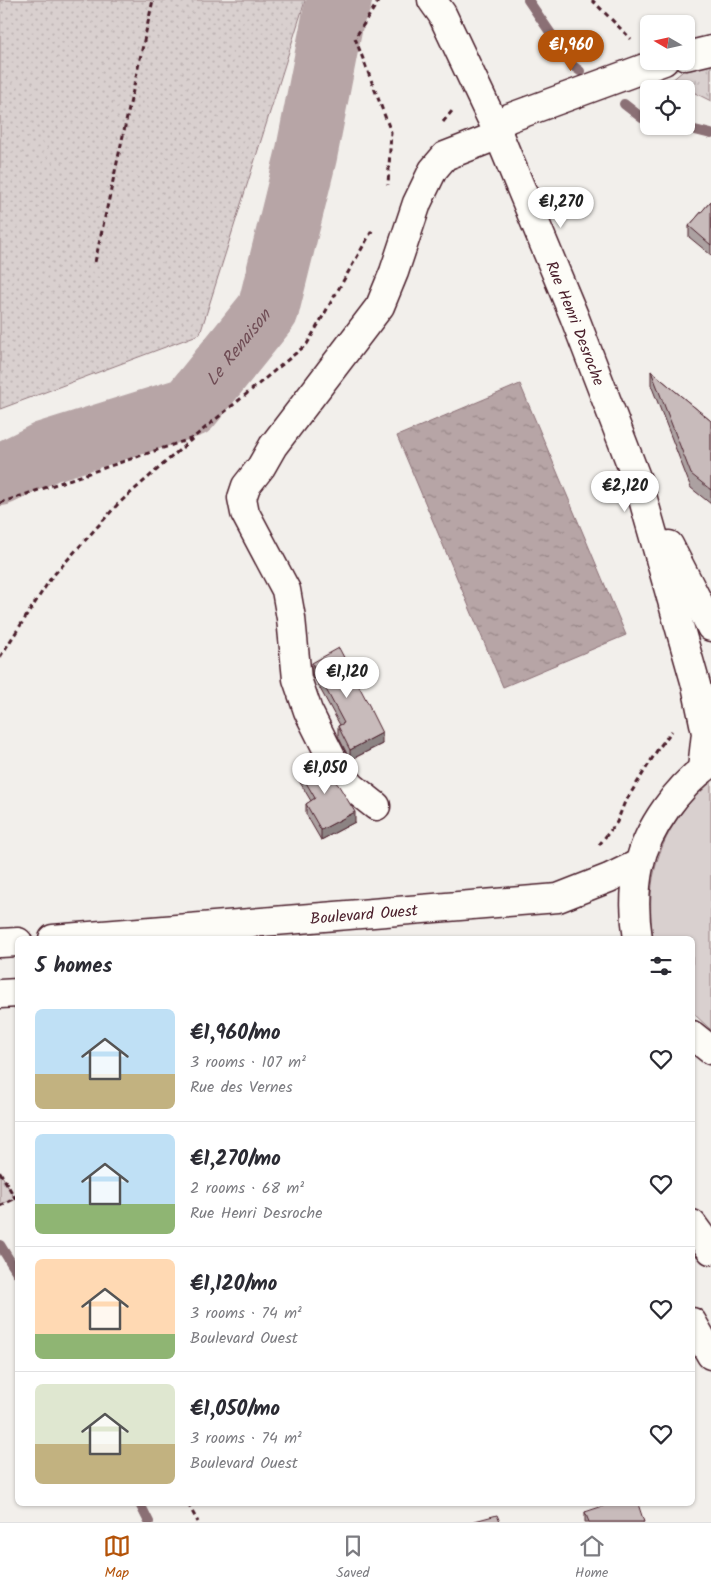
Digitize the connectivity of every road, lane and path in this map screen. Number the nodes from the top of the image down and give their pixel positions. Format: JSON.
{"nodes":[{"id":1,"x":153,"y":0,"type":"edge"},
{"id":2,"x":380,"y":0,"type":"edge"},
{"id":3,"x":432,"y":0,"type":"edge"},
{"id":4,"x":592,"y":0,"type":"edge"},
{"id":5,"x":636,"y":45,"type":"dead end"},
{"id":6,"x":711,"y":50,"type":"edge"},
{"id":7,"x":695,"y":54,"type":"edge"},
{"id":8,"x":640,"y":69,"type":"edge"},
{"id":9,"x":475,"y":84,"type":"junction"},
{"id":10,"x":438,"y":128,"type":"dead end"},
{"id":11,"x":497,"y":130,"type":"junction"},
{"id":12,"x":388,"y":186,"type":"dead end"},
{"id":13,"x":373,"y":228,"type":"dead end"},
{"id":14,"x":95,"y":262,"type":"dead end"},
{"id":15,"x":193,"y":438,"type":"junction"},
{"id":16,"x":639,"y":485,"type":"junction"},
{"id":17,"x":0,"y":503,"type":"edge"},
{"id":18,"x":711,"y":627,"type":"edge"},
{"id":19,"x":0,"y":657,"type":"edge"},
{"id":20,"x":676,"y":726,"type":"dead end"},
{"id":21,"x":707,"y":766,"type":"edge"},
{"id":22,"x":376,"y":806,"type":"dead end"},
{"id":23,"x":596,"y":848,"type":"dead end"},
{"id":24,"x":640,"y":863,"type":"junction"},
{"id":25,"x":90,"y":936,"type":"edge"},
{"id":26,"x":638,"y":936,"type":"edge"},
{"id":27,"x":15,"y":942,"type":"edge"},
{"id":28,"x":0,"y":943,"type":"edge"},
{"id":29,"x":15,"y":993,"type":"edge"},
{"id":30,"x":0,"y":994,"type":"edge"},
{"id":31,"x":695,"y":1037,"type":"edge"},
{"id":32,"x":711,"y":1050,"type":"edge"},
{"id":33,"x":0,"y":1172,"type":"edge"},
{"id":34,"x":15,"y":1196,"type":"edge"},
{"id":35,"x":15,"y":1198,"type":"edge"},
{"id":36,"x":0,"y":1206,"type":"edge"},
{"id":37,"x":695,"y":1228,"type":"edge"},
{"id":38,"x":711,"y":1250,"type":"edge"},
{"id":39,"x":695,"y":1327,"type":"edge"},
{"id":40,"x":711,"y":1355,"type":"edge"},
{"id":41,"x":189,"y":1506,"type":"edge"},
{"id":42,"x":198,"y":1522,"type":"edge"}],
"edges":[{"from":1,"to":14,"type":"path"},
{"from":2,"to":12,"type":"path"},
{"from":3,"to":9,"type":"street","name":"Rue Henri Desroche"},
{"from":4,"to":5,"type":"path"},
{"from":6,"to":7,"type":"street"},
{"from":8,"to":11,"type":"street"},
{"from":9,"to":10,"type":"path"},
{"from":9,"to":11,"type":"street","name":"Rue Henri Desroche"},
{"from":11,"to":16,"type":"street","name":"Rue Henri Desroche"},
{"from":11,"to":22,"type":"street"},
{"from":13,"to":15,"type":"path"},
{"from":15,"to":17,"type":"path"},
{"from":15,"to":19,"type":"path"},
{"from":16,"to":18,"type":"street","name":"Rue Henri Desroche"},
{"from":16,"to":21,"type":"street","name":"Rue Henri Desroche"},
{"from":20,"to":23,"type":"path"},
{"from":21,"to":24,"type":"street"},
{"from":24,"to":25,"type":"street","name":"Boulevard Ouest"},
{"from":24,"to":26,"type":"street"},
{"from":27,"to":28,"type":"street"},
{"from":29,"to":30,"type":"street"},
{"from":31,"to":32,"type":"street"},
{"from":33,"to":34,"type":"path"},
{"from":35,"to":36,"type":"path"},
{"from":37,"to":38,"type":"street"},
{"from":39,"to":40,"type":"street"},
{"from":41,"to":42,"type":"path"}]}
